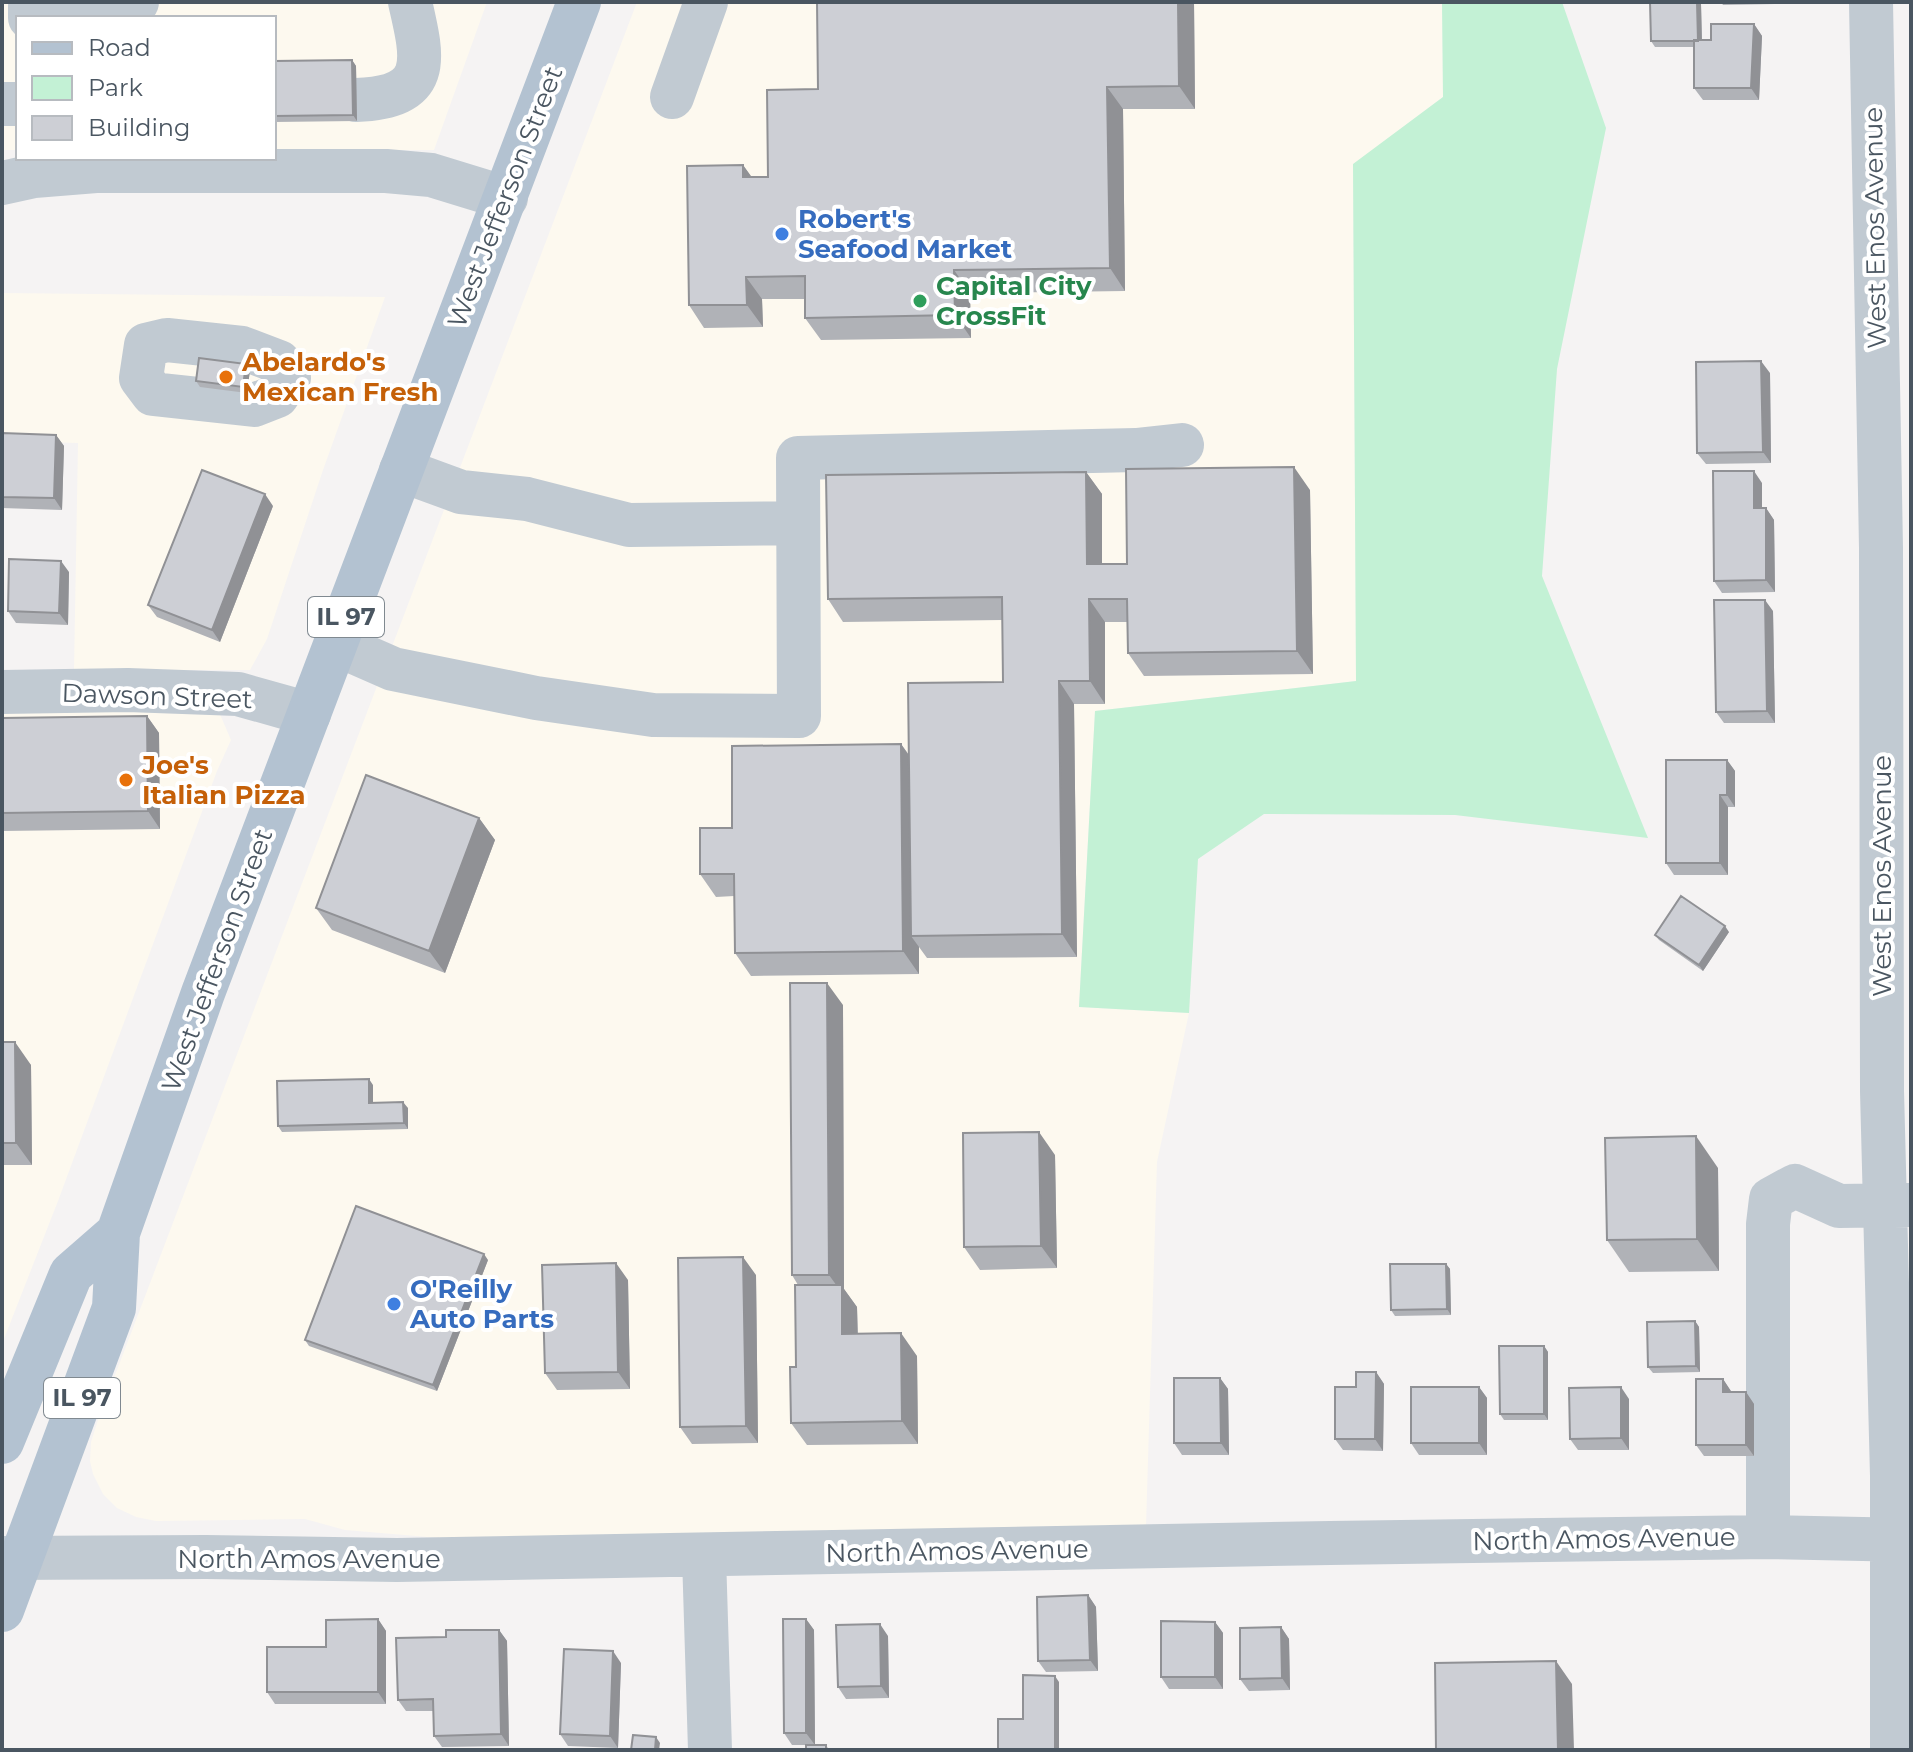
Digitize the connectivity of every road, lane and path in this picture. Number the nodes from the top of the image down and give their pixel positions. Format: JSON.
{"nodes":[{"id":1,"x":137,"y":2,"type":"edge"},
{"id":2,"x":410,"y":2,"type":"edge"},
{"id":3,"x":579,"y":2,"type":"edge"},
{"id":4,"x":706,"y":2,"type":"edge"},
{"id":5,"x":1871,"y":2,"type":"edge"},
{"id":6,"x":30,"y":16,"type":"edge"},
{"id":7,"x":672,"y":97,"type":"dead end"},
{"id":8,"x":356,"y":100,"type":"edge"},
{"id":9,"x":2,"y":183,"type":"edge"},
{"id":10,"x":506,"y":198,"type":"junction"},
{"id":11,"x":1182,"y":445,"type":"dead end"},
{"id":12,"x":401,"y":470,"type":"junction"},
{"id":13,"x":798,"y":523,"type":"junction"},
{"id":14,"x":336,"y":644,"type":"junction"},
{"id":15,"x":2,"y":692,"type":"edge"},
{"id":16,"x":309,"y":714,"type":"junction"},
{"id":17,"x":1898,"y":1204,"type":"edge"},
{"id":18,"x":118,"y":1233,"type":"junction"},
{"id":19,"x":2,"y":1442,"type":"edge"},
{"id":20,"x":1768,"y":1537,"type":"junction"},
{"id":21,"x":1902,"y":1540,"type":"edge"},
{"id":22,"x":704,"y":1556,"type":"junction"},
{"id":23,"x":12,"y":1558,"type":"edge"},
{"id":24,"x":2,"y":1610,"type":"edge"},
{"id":25,"x":710,"y":1750,"type":"edge"},
{"id":26,"x":1892,"y":1750,"type":"edge"}],
"edges":[{"from":1,"to":6,"type":"street"},
{"from":2,"to":8,"type":"street"},
{"from":3,"to":10,"type":"main road","name":"West Jefferson Street","number":"IL 97"},
{"from":4,"to":7,"type":"street"},
{"from":5,"to":17,"type":"street","name":"West Enos Avenue"},
{"from":9,"to":10,"type":"street"},
{"from":10,"to":12,"type":"main road","name":"West Jefferson Street","number":"IL 97"},
{"from":11,"to":13,"type":"street"},
{"from":12,"to":13,"type":"street"},
{"from":12,"to":14,"type":"main road","name":"West Jefferson Street","number":"IL 97"},
{"from":13,"to":14,"type":"street"},
{"from":14,"to":16,"type":"main road","name":"West Jefferson Street","number":"IL 97"},
{"from":15,"to":16,"type":"street","name":"Dawson Street"},
{"from":16,"to":18,"type":"main road","name":"West Jefferson Street","number":"IL 97"},
{"from":17,"to":20,"type":"street"},
{"from":17,"to":21,"type":"street","name":"West Enos Avenue"},
{"from":18,"to":19,"type":"main road","number":"IL 97"},
{"from":18,"to":23,"type":"main road","name":"West Jefferson Street","number":"IL 97"},
{"from":20,"to":21,"type":"street","name":"North Amos Avenue"},
{"from":20,"to":22,"type":"street","name":"North Amos Avenue"},
{"from":21,"to":26,"type":"street","name":"West Enos Avenue"},
{"from":22,"to":23,"type":"street","name":"North Amos Avenue"},
{"from":22,"to":25,"type":"street"},
{"from":23,"to":24,"type":"main road","name":"West Jefferson Street","number":"IL 97"}]}
